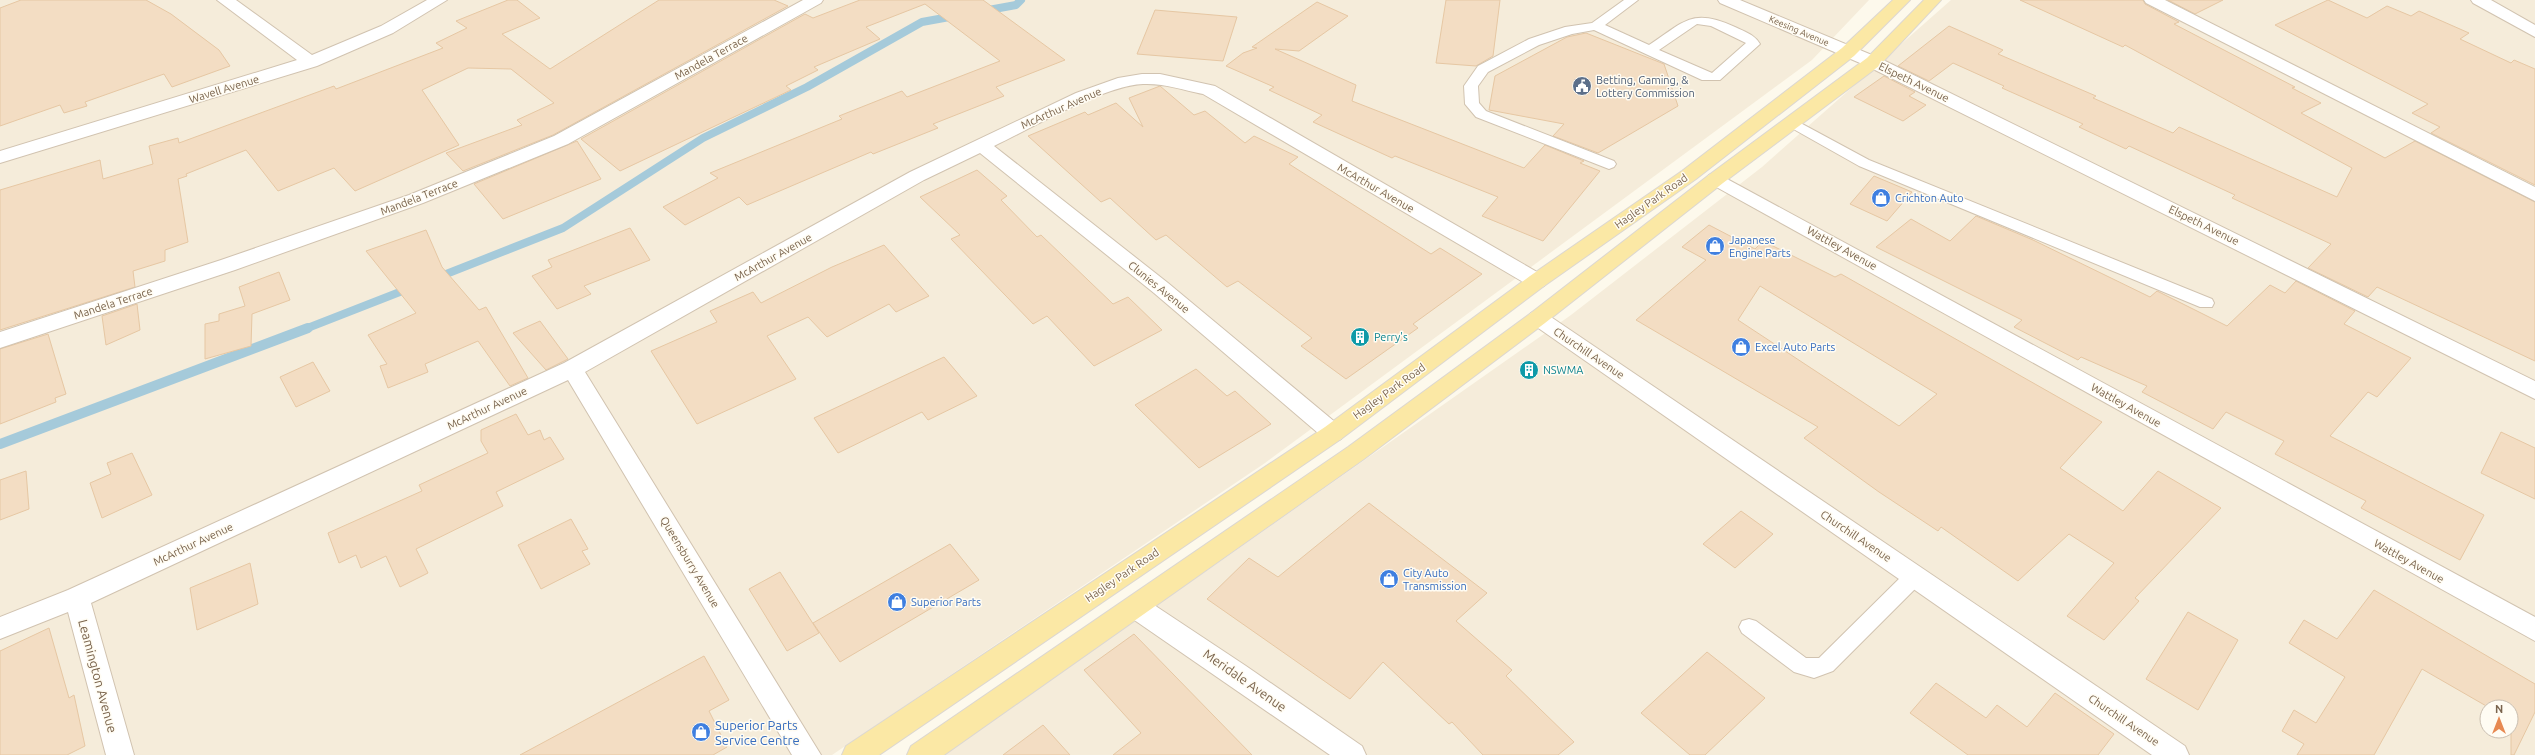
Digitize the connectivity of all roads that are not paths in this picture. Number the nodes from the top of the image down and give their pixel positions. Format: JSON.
{"nodes":[{"id":1,"x":225,"y":0,"type":"edge"},
{"id":2,"x":440,"y":0,"type":"edge"},
{"id":3,"x":815,"y":0,"type":"edge"},
{"id":4,"x":1632,"y":0,"type":"edge"},
{"id":5,"x":1726,"y":0,"type":"edge"},
{"id":6,"x":1902,"y":0,"type":"edge"},
{"id":7,"x":1933,"y":0,"type":"edge"},
{"id":8,"x":2152,"y":0,"type":"edge"},
{"id":9,"x":2478,"y":0,"type":"edge"},
{"id":10,"x":1596,"y":26,"type":"junction"},
{"id":11,"x":2535,"y":32,"type":"edge"},
{"id":12,"x":1649,"y":51,"type":"junction"},
{"id":13,"x":1848,"y":52,"type":"junction"},
{"id":14,"x":311,"y":62,"type":"junction"},
{"id":15,"x":1873,"y":62,"type":"junction"},
{"id":16,"x":1792,"y":124,"type":"junction"},
{"id":17,"x":981,"y":145,"type":"junction"},
{"id":18,"x":0,"y":157,"type":"edge"},
{"id":19,"x":1609,"y":164,"type":"dead end"},
{"id":20,"x":1716,"y":179,"type":"junction"},
{"id":21,"x":2535,"y":195,"type":"edge"},
{"id":22,"x":1537,"y":281,"type":"junction"},
{"id":23,"x":2206,"y":303,"type":"dead end"},
{"id":24,"x":1538,"y":318,"type":"junction"},
{"id":25,"x":0,"y":340,"type":"edge"},
{"id":26,"x":572,"y":369,"type":"junction"},
{"id":27,"x":2535,"y":391,"type":"edge"},
{"id":28,"x":1333,"y":433,"type":"junction"},
{"id":29,"x":1914,"y":576,"type":"junction"},
{"id":30,"x":77,"y":598,"type":"junction"},
{"id":31,"x":1136,"y":608,"type":"junction"},
{"id":32,"x":1749,"y":627,"type":"dead end"},
{"id":33,"x":0,"y":628,"type":"edge"},
{"id":34,"x":2535,"y":630,"type":"edge"},
{"id":35,"x":120,"y":755,"type":"edge"},
{"id":36,"x":807,"y":755,"type":"edge"},
{"id":37,"x":856,"y":755,"type":"edge"},
{"id":38,"x":922,"y":755,"type":"edge"},
{"id":39,"x":1352,"y":755,"type":"edge"},
{"id":40,"x":2175,"y":755,"type":"edge"}],
"edges":[{"from":1,"to":14,"type":"street"},
{"from":2,"to":14,"type":"street","name":"Wavell Avenue"},
{"from":3,"to":25,"type":"street","name":"Mandela Terrace"},
{"from":4,"to":10,"type":"lane"},
{"from":5,"to":13,"type":"street","name":"Keesing Avenue"},
{"from":6,"to":13,"type":"main road","name":"Hagley Park Road"},
{"from":7,"to":15,"type":"main road","name":"Hagley Park Road"},
{"from":8,"to":21,"type":"street"},
{"from":9,"to":11,"type":"street"},
{"from":10,"to":12,"type":"lane"},
{"from":10,"to":19,"type":"lane"},
{"from":12,"to":12,"type":"lane"},
{"from":13,"to":15,"type":"street","name":"Keesing Avenue"},
{"from":13,"to":22,"type":"main road","name":"Hagley Park Road"},
{"from":14,"to":18,"type":"street","name":"Wavell Avenue"},
{"from":15,"to":16,"type":"main road","name":"Hagley Park Road"},
{"from":15,"to":27,"type":"street","name":"Elspeth Avenue"},
{"from":16,"to":20,"type":"main road","name":"Hagley Park Road"},
{"from":16,"to":23,"type":"lane"},
{"from":17,"to":22,"type":"street","name":"McArthur Avenue"},
{"from":17,"to":26,"type":"street","name":"McArthur Avenue"},
{"from":17,"to":28,"type":"street","name":"Clunies Avenue"},
{"from":20,"to":24,"type":"main road","name":"Hagley Park Road"},
{"from":20,"to":34,"type":"street","name":"Wattley Avenue"},
{"from":22,"to":28,"type":"main road","name":"Hagley Park Road"},
{"from":24,"to":29,"type":"street","name":"Churchill Avenue"},
{"from":24,"to":31,"type":"main road","name":"Hagley Park Road"},
{"from":26,"to":30,"type":"street","name":"McArthur Avenue"},
{"from":26,"to":36,"type":"street","name":"Queensburry Avenue"},
{"from":28,"to":37,"type":"main road","name":"Hagley Park Road"},
{"from":29,"to":32,"type":"lane"},
{"from":29,"to":40,"type":"street","name":"Churchill Avenue"},
{"from":30,"to":33,"type":"street","name":"McArthur Avenue"},
{"from":30,"to":35,"type":"street","name":"Leamington Avenue"},
{"from":31,"to":38,"type":"main road","name":"Hagley Park Road"},
{"from":31,"to":39,"type":"street","name":"Meridale Avenue"}]}
